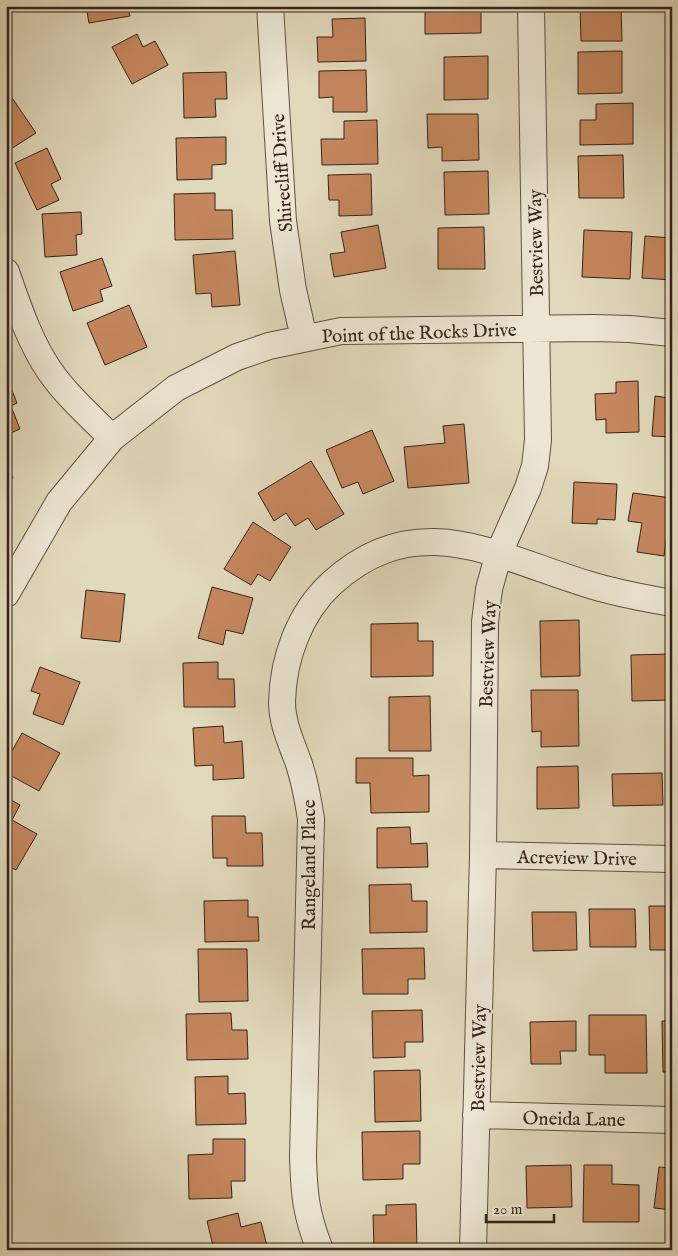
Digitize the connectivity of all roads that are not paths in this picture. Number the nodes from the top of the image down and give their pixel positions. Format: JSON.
{"nodes":[{"id":1,"x":270,"y":6,"type":"edge"},
{"id":2,"x":531,"y":6,"type":"edge"},
{"id":3,"x":6,"y":272,"type":"edge"},
{"id":4,"x":536,"y":328,"type":"junction"},
{"id":5,"x":672,"y":333,"type":"edge"},
{"id":6,"x":304,"y":338,"type":"junction"},
{"id":7,"x":112,"y":438,"type":"junction"},
{"id":8,"x":499,"y":553,"type":"junction"},
{"id":9,"x":6,"y":594,"type":"edge"},
{"id":10,"x":672,"y":603,"type":"edge"},
{"id":11,"x":483,"y":855,"type":"junction"},
{"id":12,"x":672,"y":859,"type":"edge"},
{"id":13,"x":476,"y":1115,"type":"junction"},
{"id":14,"x":672,"y":1120,"type":"edge"},
{"id":15,"x":320,"y":1250,"type":"edge"},
{"id":16,"x":473,"y":1250,"type":"edge"}],
"edges":[{"from":1,"to":6,"type":"street","name":"Shirecliff Drive"},
{"from":2,"to":4,"type":"street","name":"Bestview Way"},
{"from":3,"to":7,"type":"street"},
{"from":4,"to":5,"type":"street","name":"Point of the Rocks Drive"},
{"from":4,"to":6,"type":"street","name":"Point of the Rocks Drive"},
{"from":4,"to":8,"type":"street","name":"Bestview Way"},
{"from":6,"to":7,"type":"street","name":"Point of the Rocks Drive"},
{"from":7,"to":9,"type":"street","name":"Point of the Rocks Drive"},
{"from":8,"to":10,"type":"street","name":"Rangeland Place"},
{"from":8,"to":11,"type":"street","name":"Bestview Way"},
{"from":8,"to":15,"type":"street","name":"Rangeland Place"},
{"from":11,"to":12,"type":"street","name":"Acreview Drive"},
{"from":11,"to":13,"type":"street","name":"Bestview Way"},
{"from":13,"to":14,"type":"street","name":"Oneida Lane"},
{"from":13,"to":16,"type":"street","name":"Bestview Way"}]}
